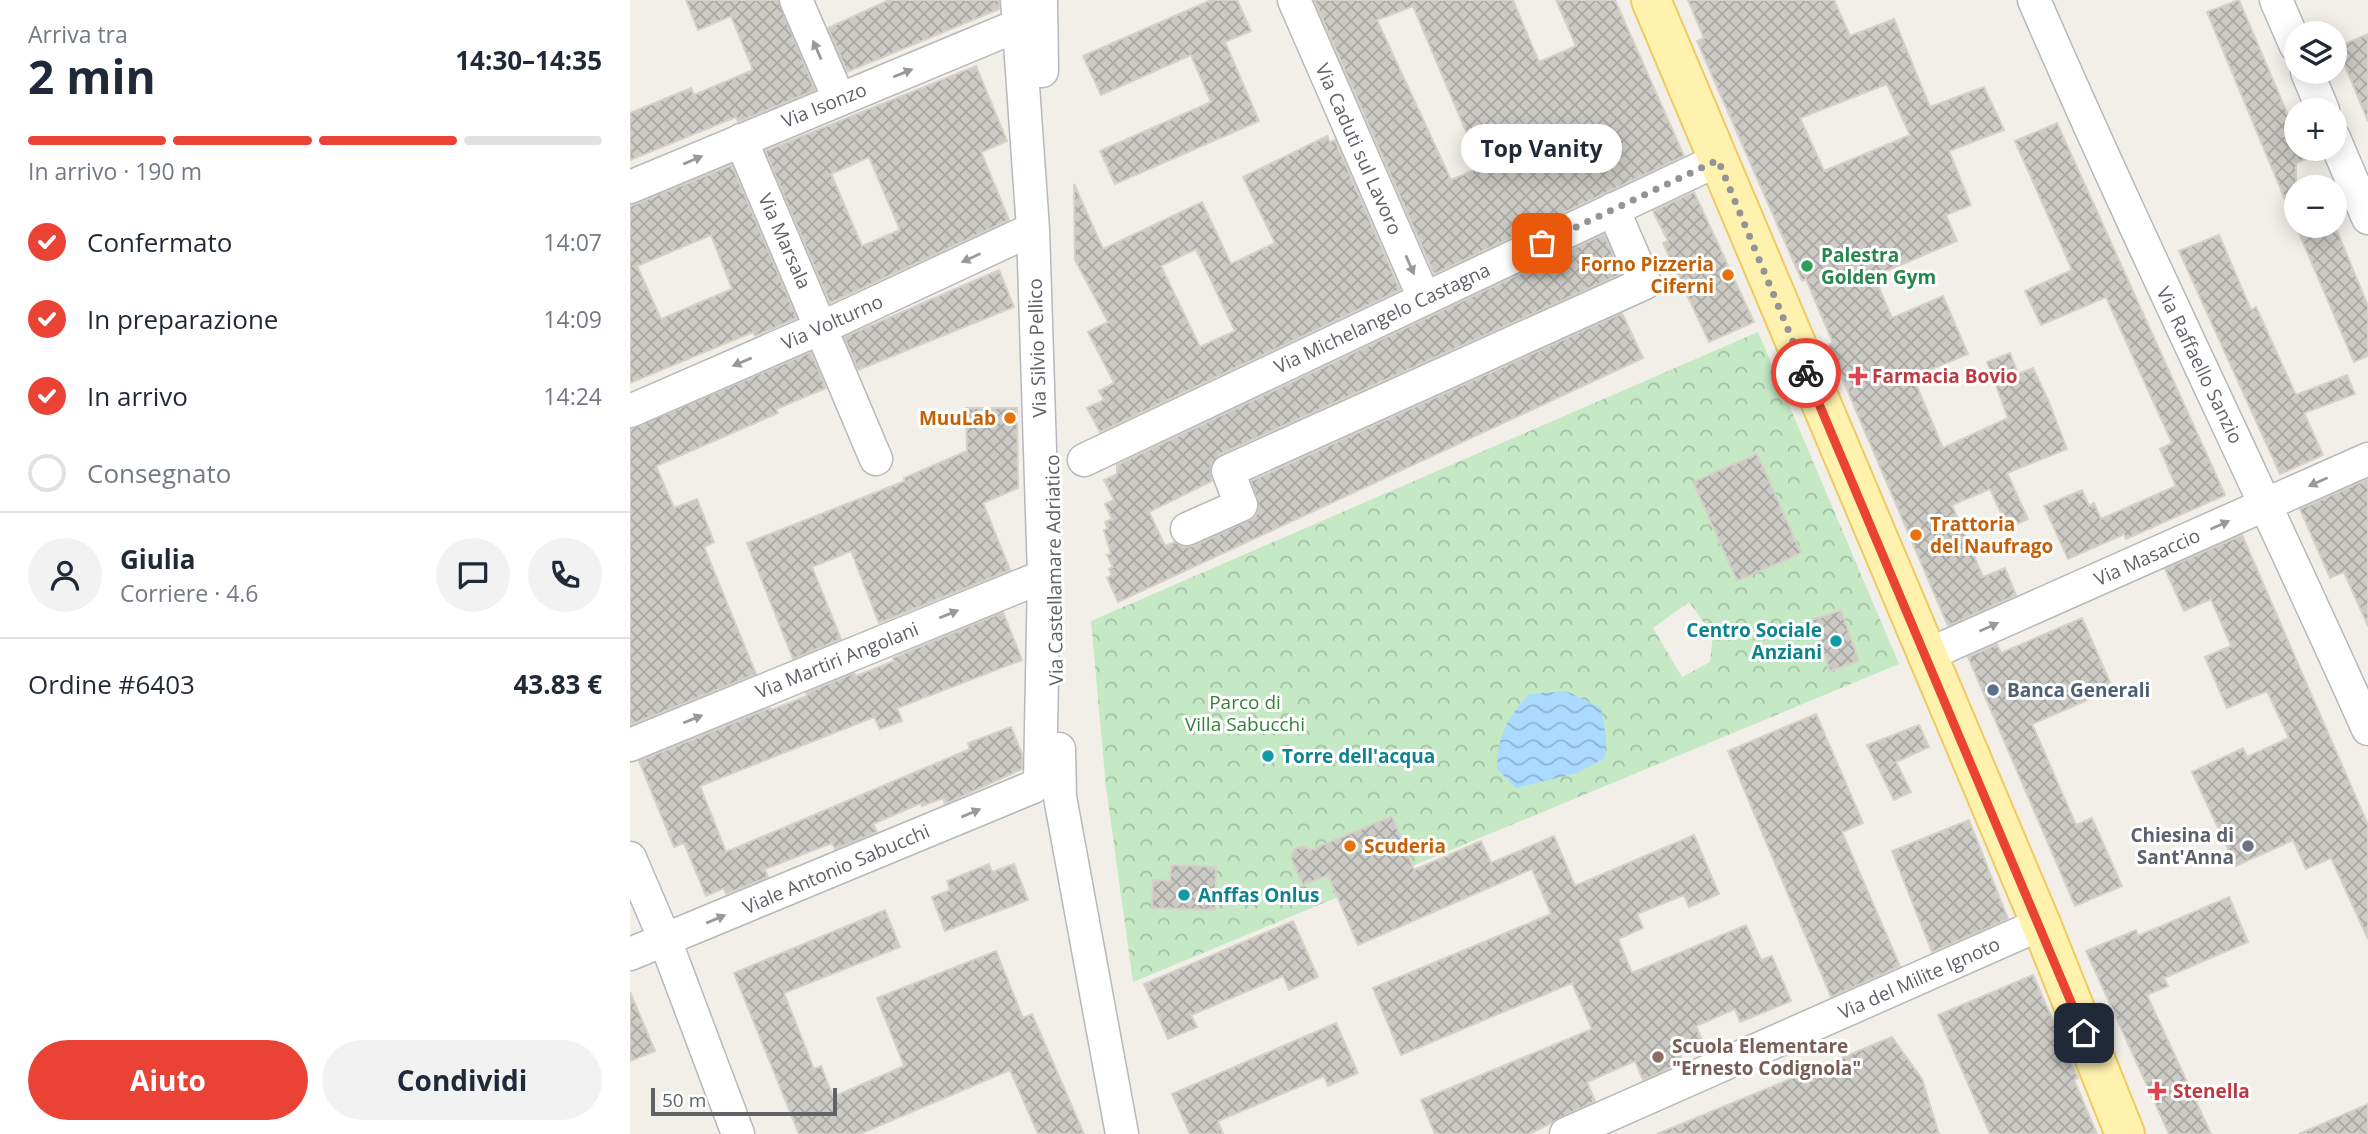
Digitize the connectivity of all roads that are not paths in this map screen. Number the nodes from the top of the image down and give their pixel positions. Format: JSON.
{"nodes":[{"id":1,"x":796,"y":0,"type":"edge"},
{"id":2,"x":1041,"y":0,"type":"edge"},
{"id":3,"x":1294,"y":0,"type":"edge"},
{"id":4,"x":1651,"y":0,"type":"edge"},
{"id":5,"x":2034,"y":0,"type":"edge"},
{"id":6,"x":2276,"y":0,"type":"edge"},
{"id":7,"x":1018,"y":13,"type":"edge"},
{"id":8,"x":2285,"y":21,"type":"edge"},
{"id":9,"x":839,"y":99,"type":"junction"},
{"id":10,"x":741,"y":140,"type":"junction"},
{"id":11,"x":1718,"y":160,"type":"junction"},
{"id":12,"x":2344,"y":161,"type":"edge"},
{"id":13,"x":630,"y":187,"type":"edge"},
{"id":14,"x":1613,"y":209,"type":"junction"},
{"id":15,"x":2368,"y":218,"type":"edge"},
{"id":16,"x":1033,"y":229,"type":"junction"},
{"id":17,"x":1424,"y":298,"type":"junction"},
{"id":18,"x":823,"y":327,"type":"junction"},
{"id":19,"x":630,"y":411,"type":"edge"},
{"id":20,"x":876,"y":459,"type":"dead end"},
{"id":21,"x":2368,"y":459,"type":"edge"},
{"id":22,"x":1084,"y":460,"type":"dead end"},
{"id":23,"x":2267,"y":504,"type":"junction"},
{"id":24,"x":1187,"y":529,"type":"dead end"},
{"id":25,"x":1044,"y":576,"type":"junction"},
{"id":26,"x":1927,"y":655,"type":"junction"},
{"id":27,"x":2368,"y":729,"type":"edge"},
{"id":28,"x":630,"y":745,"type":"edge"},
{"id":29,"x":1041,"y":780,"type":"joint"},
{"id":30,"x":630,"y":858,"type":"edge"},
{"id":31,"x":2040,"y":924,"type":"junction"},
{"id":32,"x":665,"y":940,"type":"junction"},
{"id":33,"x":630,"y":954,"type":"edge"},
{"id":34,"x":1616,"y":1124,"type":"edge"},
{"id":35,"x":738,"y":1134,"type":"edge"},
{"id":36,"x":1122,"y":1134,"type":"edge"},
{"id":37,"x":1566,"y":1134,"type":"edge"},
{"id":38,"x":2126,"y":1134,"type":"edge"}],
"edges":[{"from":9,"to":1,"type":"street","one_way":true},
{"from":2,"to":36,"type":"street","name":"Via Castellamare Adriatico"},
{"from":3,"to":17,"type":"street","name":"Via Caduti sul Lavoro","one_way":true},
{"from":4,"to":11,"type":"main road"},
{"from":5,"to":23,"type":"street","name":"Via Raffaello Sanzio"},
{"from":6,"to":8,"type":"street"},
{"from":9,"to":7,"type":"street","name":"Via Isonzo","one_way":true},
{"from":7,"to":16,"type":"street","name":"Via Silvio Pellico"},
{"from":9,"to":10,"type":"street","name":"Via Isonzo"},
{"from":13,"to":10,"type":"street","name":"Via Isonzo","one_way":true},
{"from":10,"to":18,"type":"street","name":"Via Marsala"},
{"from":11,"to":14,"type":"street","name":"Via Michelangelo Castagna"},
{"from":11,"to":26,"type":"main road"},
{"from":12,"to":15,"type":"street"},
{"from":14,"to":17,"type":"street","name":"Via Michelangelo Castagna"},
{"from":14,"to":24,"type":"street"},
{"from":16,"to":18,"type":"street","name":"Via Volturno","one_way":true},
{"from":16,"to":25,"type":"street","name":"Via Silvio Pellico"},
{"from":17,"to":22,"type":"street","name":"Via Michelangelo Castagna"},
{"from":18,"to":19,"type":"street","name":"Via Volturno","one_way":true},
{"from":18,"to":20,"type":"street","name":"Via Marsala"},
{"from":21,"to":23,"type":"street","name":"Via Masaccio","one_way":true},
{"from":26,"to":23,"type":"street","name":"Via Masaccio","one_way":true},
{"from":23,"to":27,"type":"street","name":"Via Raffaello Sanzio"},
{"from":28,"to":25,"type":"street","name":"Via Martiri Angolani","one_way":true},
{"from":25,"to":29,"type":"street","name":"Via Silvio Pellico"},
{"from":26,"to":31,"type":"main road"},
{"from":32,"to":29,"type":"street","name":"Viale Antonio Sabucchi","one_way":true},
{"from":30,"to":32,"type":"street"},
{"from":31,"to":34,"type":"street","name":"Via del Milite Ignoto"},
{"from":31,"to":38,"type":"main road"},
{"from":32,"to":33,"type":"street","name":"Viale Antonio Sabucchi"},
{"from":32,"to":35,"type":"street"},
{"from":34,"to":37,"type":"street","name":"Via del Milite Ignoto"}]}
